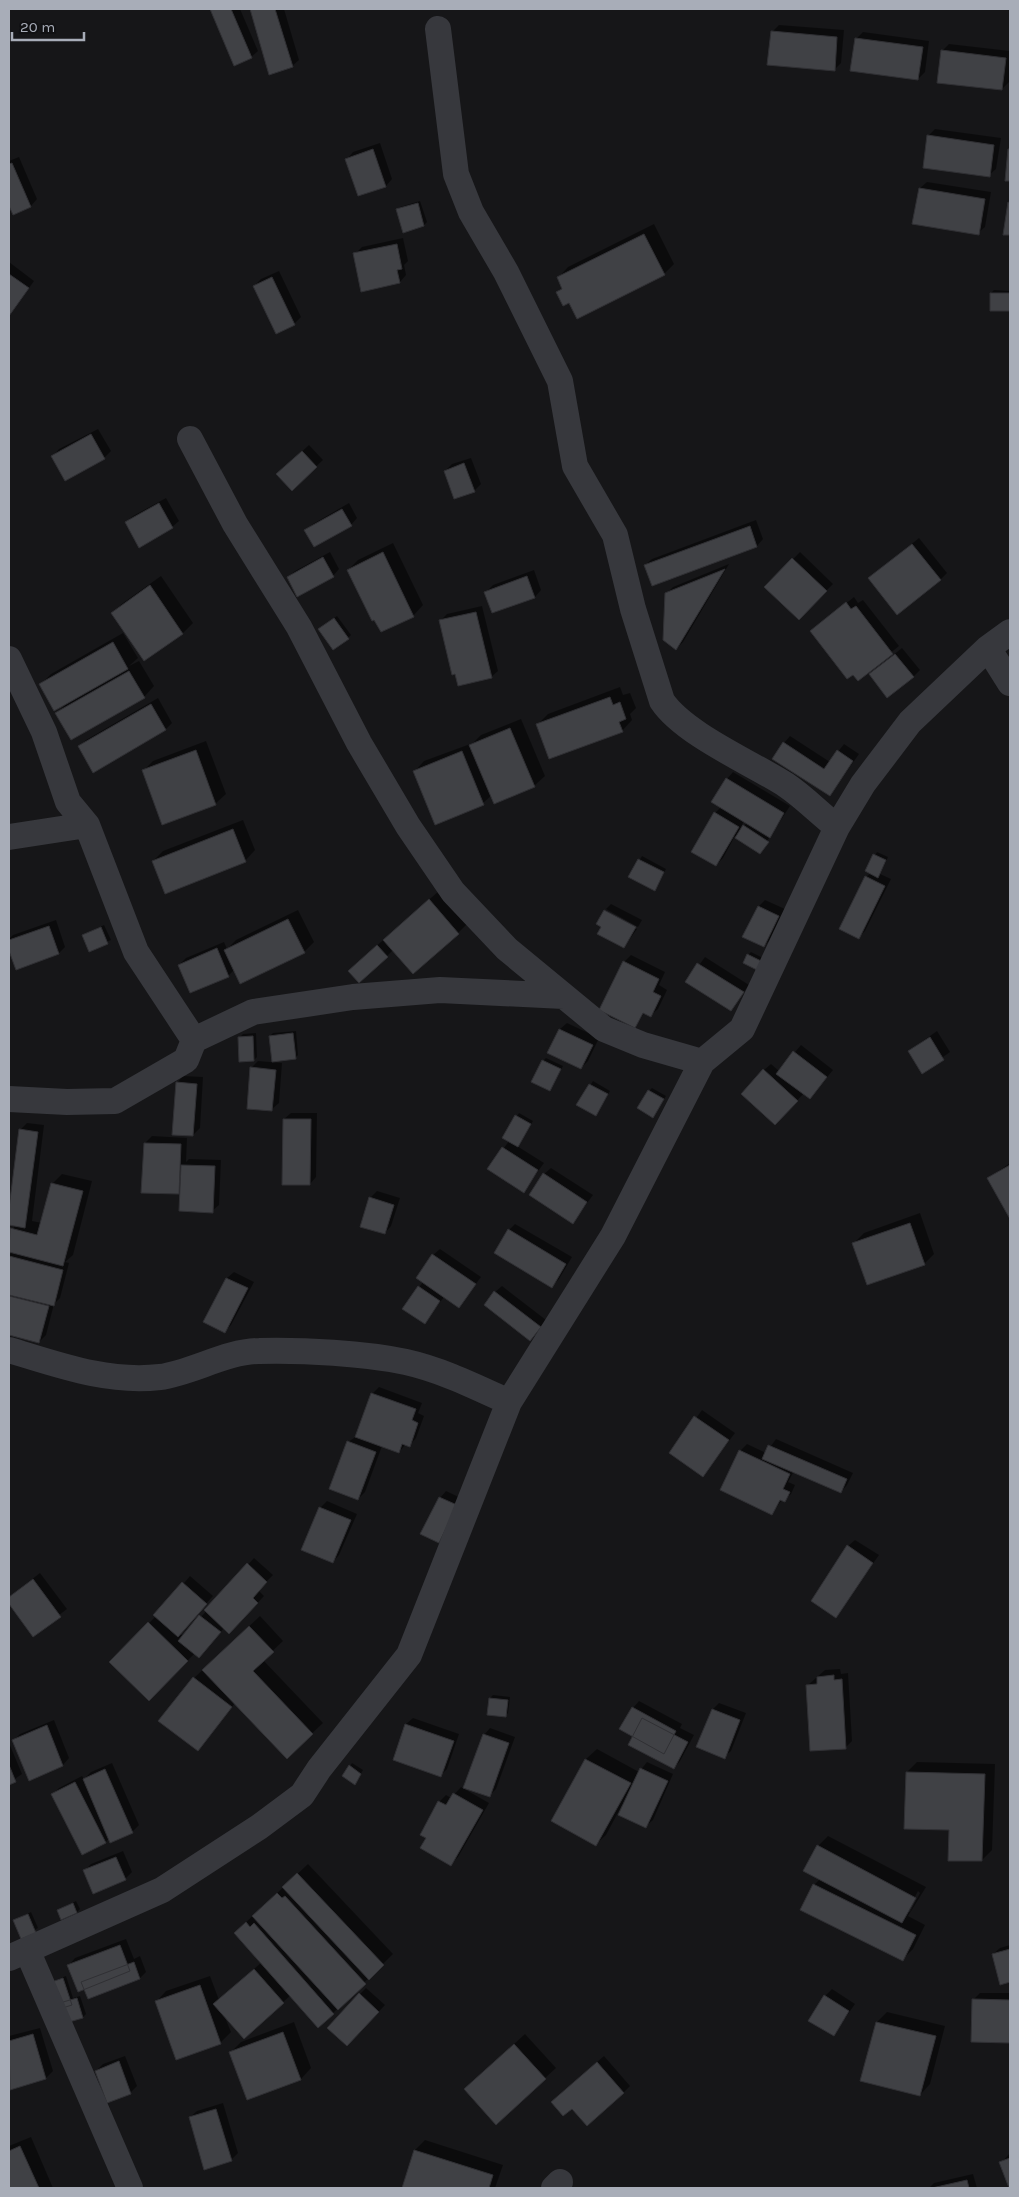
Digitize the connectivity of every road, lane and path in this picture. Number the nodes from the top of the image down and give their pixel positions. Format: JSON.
{"nodes":[{"id":1,"x":438,"y":29,"type":"dead end"},
{"id":2,"x":190,"y":439,"type":"dead end"},
{"id":3,"x":1010,"y":632,"type":"edge"},
{"id":4,"x":988,"y":648,"type":"junction"},
{"id":5,"x":9,"y":659,"type":"edge"},
{"id":6,"x":1010,"y":683,"type":"edge"},
{"id":7,"x":87,"y":824,"type":"junction"},
{"id":8,"x":837,"y":827,"type":"junction"},
{"id":9,"x":9,"y":837,"type":"edge"},
{"id":10,"x":564,"y":996,"type":"junction"},
{"id":11,"x":194,"y":1040,"type":"junction"},
{"id":12,"x":702,"y":1062,"type":"junction"},
{"id":13,"x":9,"y":1099,"type":"edge"},
{"id":14,"x":9,"y":1350,"type":"edge"},
{"id":15,"x":509,"y":1402,"type":"junction"},
{"id":16,"x":18,"y":1954,"type":"edge"},
{"id":17,"x":130,"y":2188,"type":"edge"}],
"edges":[{"from":1,"to":8,"type":"street"},
{"from":2,"to":10,"type":"street"},
{"from":3,"to":4,"type":"street"},
{"from":4,"to":6,"type":"street"},
{"from":4,"to":8,"type":"street"},
{"from":5,"to":7,"type":"street"},
{"from":7,"to":9,"type":"street"},
{"from":7,"to":11,"type":"street"},
{"from":8,"to":12,"type":"street"},
{"from":10,"to":11,"type":"street"},
{"from":10,"to":12,"type":"street"},
{"from":11,"to":13,"type":"street"},
{"from":12,"to":15,"type":"street"},
{"from":14,"to":15,"type":"street"},
{"from":15,"to":16,"type":"street"},
{"from":16,"to":17,"type":"street"}]}
